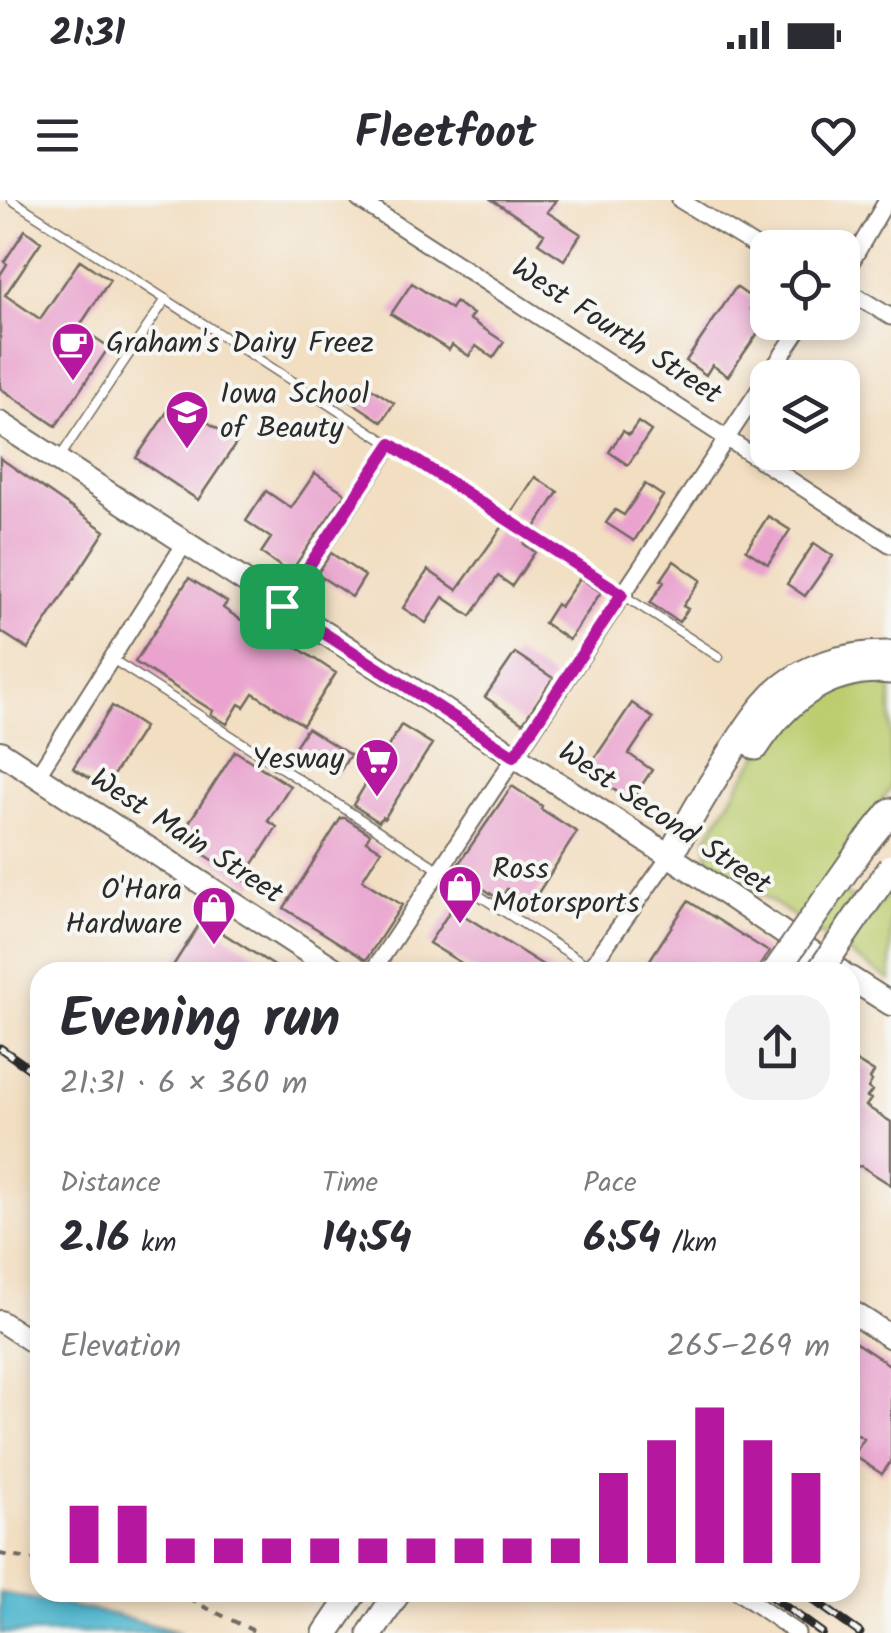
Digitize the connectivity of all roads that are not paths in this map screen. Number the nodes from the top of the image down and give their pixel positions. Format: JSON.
{"nodes":[{"id":1,"x":12,"y":200,"type":"edge"},
{"id":2,"x":360,"y":200,"type":"edge"},
{"id":3,"x":680,"y":200,"type":"edge"},
{"id":4,"x":887,"y":200,"type":"edge"},
{"id":5,"x":750,"y":243,"type":"edge"},
{"id":6,"x":860,"y":246,"type":"edge"},
{"id":7,"x":860,"y":298,"type":"edge"},
{"id":8,"x":166,"y":299,"type":"junction"},
{"id":9,"x":891,"y":317,"type":"edge"},
{"id":10,"x":792,"y":340,"type":"edge"},
{"id":11,"x":0,"y":423,"type":"edge"},
{"id":12,"x":727,"y":438,"type":"junction"},
{"id":13,"x":391,"y":444,"type":"junction"},
{"id":14,"x":58,"y":460,"type":"junction"},
{"id":15,"x":185,"y":543,"type":"junction"},
{"id":16,"x":891,"y":546,"type":"edge"},
{"id":17,"x":622,"y":594,"type":"junction"},
{"id":18,"x":282,"y":606,"type":"junction"},
{"id":19,"x":891,"y":654,"type":"edge"},
{"id":20,"x":719,"y":657,"type":"dead end"},
{"id":21,"x":112,"y":659,"type":"junction"},
{"id":22,"x":891,"y":671,"type":"edge"},
{"id":23,"x":0,"y":752,"type":"edge"},
{"id":24,"x":514,"y":756,"type":"junction"},
{"id":25,"x":37,"y":776,"type":"junction"},
{"id":26,"x":891,"y":811,"type":"edge"},
{"id":27,"x":670,"y":856,"type":"junction"},
{"id":28,"x":891,"y":866,"type":"edge"},
{"id":29,"x":438,"y":870,"type":"junction"},
{"id":30,"x":324,"y":962,"type":"edge"},
{"id":31,"x":378,"y":962,"type":"edge"},
{"id":32,"x":578,"y":962,"type":"edge"},
{"id":33,"x":598,"y":962,"type":"edge"},
{"id":34,"x":782,"y":962,"type":"edge"},
{"id":35,"x":805,"y":962,"type":"edge"},
{"id":36,"x":813,"y":962,"type":"edge"},
{"id":37,"x":860,"y":984,"type":"edge"},
{"id":38,"x":891,"y":1004,"type":"edge"},
{"id":39,"x":860,"y":1317,"type":"edge"},
{"id":40,"x":0,"y":1321,"type":"edge"},
{"id":41,"x":891,"y":1337,"type":"edge"},
{"id":42,"x":30,"y":1340,"type":"edge"},
{"id":43,"x":347,"y":1602,"type":"edge"},
{"id":44,"x":391,"y":1602,"type":"edge"},
{"id":45,"x":752,"y":1602,"type":"edge"},
{"id":46,"x":326,"y":1633,"type":"edge"},
{"id":47,"x":371,"y":1633,"type":"edge"},
{"id":48,"x":796,"y":1633,"type":"edge"}],
"edges":[{"from":1,"to":8,"type":"lane"},
{"from":2,"to":12,"type":"street","name":"West Fourth Street"},
{"from":3,"to":5,"type":"street"},
{"from":4,"to":6,"type":"street"},
{"from":7,"to":9,"type":"street"},
{"from":8,"to":13,"type":"lane"},
{"from":8,"to":14,"type":"lane"},
{"from":10,"to":12,"type":"street"},
{"from":11,"to":14,"type":"main road","name":"West Second Street"},
{"from":12,"to":16,"type":"street","name":"West Fourth Street"},
{"from":12,"to":17,"type":"street"},
{"from":13,"to":17,"type":"lane"},
{"from":13,"to":18,"type":"street"},
{"from":14,"to":15,"type":"main road","name":"West Second Street"},
{"from":15,"to":18,"type":"main road","name":"West Second Street"},
{"from":15,"to":21,"type":"street"},
{"from":17,"to":20,"type":"lane"},
{"from":17,"to":24,"type":"street"},
{"from":18,"to":24,"type":"main road","name":"West Second Street"},
{"from":19,"to":27,"type":"highway"},
{"from":21,"to":25,"type":"street"},
{"from":21,"to":29,"type":"lane"},
{"from":22,"to":27,"type":"highway"},
{"from":23,"to":25,"type":"main road","name":"West Main Street"},
{"from":24,"to":27,"type":"main road","name":"West Second Street"},
{"from":24,"to":29,"type":"street"},
{"from":25,"to":30,"type":"main road","name":"West Main Street"},
{"from":26,"to":34,"type":"highway","bridge":true},
{"from":27,"to":33,"type":"street"},
{"from":27,"to":35,"type":"main road","name":"West Second Street"},
{"from":28,"to":36,"type":"highway","bridge":true},
{"from":29,"to":31,"type":"street"},
{"from":29,"to":32,"type":"lane"},
{"from":37,"to":38,"type":"main road"},
{"from":39,"to":41,"type":"main road"},
{"from":40,"to":42,"type":"street"},
{"from":43,"to":46,"type":"highway"},
{"from":44,"to":47,"type":"highway"},
{"from":45,"to":48,"type":"street"}]}
